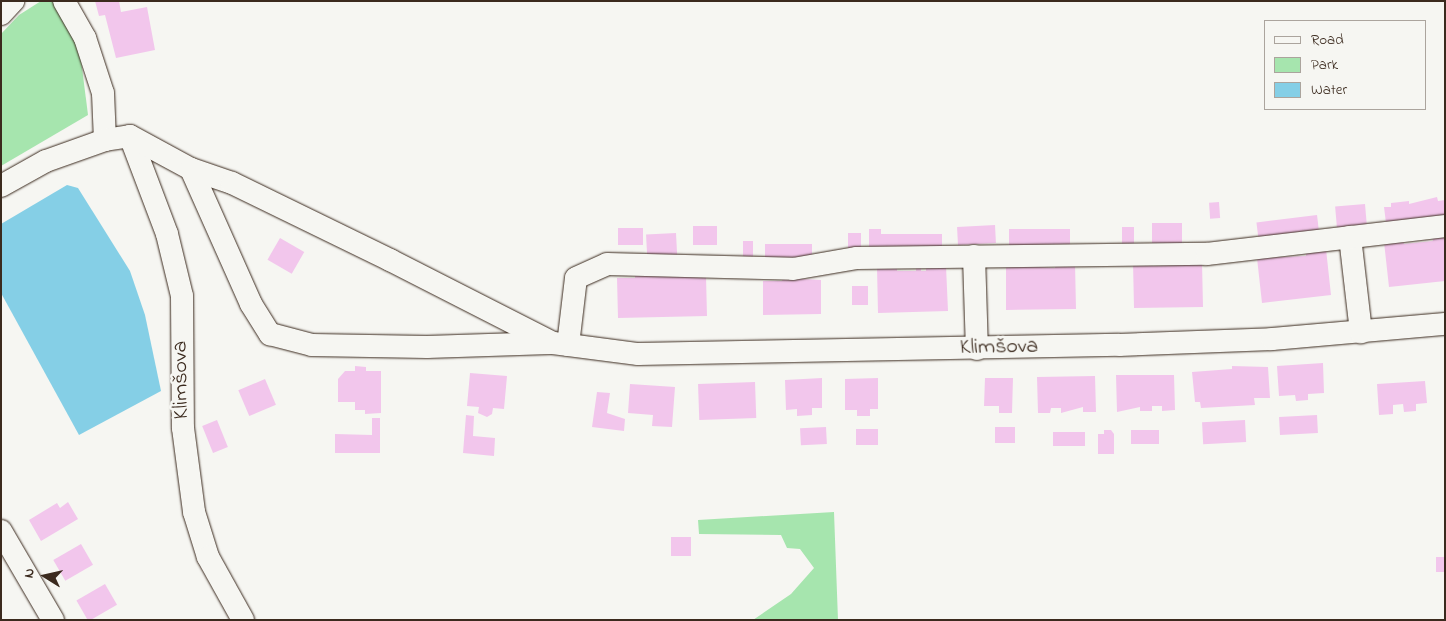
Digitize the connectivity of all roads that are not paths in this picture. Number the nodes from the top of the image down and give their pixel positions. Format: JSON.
{"nodes":[{"id":1,"x":13,"y":1,"type":"edge"},
{"id":2,"x":64,"y":1,"type":"edge"},
{"id":3,"x":1,"y":14,"type":"edge"},
{"id":4,"x":130,"y":136,"type":"junction"},
{"id":5,"x":105,"y":140,"type":"junction"},
{"id":6,"x":191,"y":169,"type":"junction"},
{"id":7,"x":1,"y":186,"type":"edge"},
{"id":8,"x":1445,"y":226,"type":"edge"},
{"id":9,"x":1350,"y":237,"type":"junction"},
{"id":10,"x":974,"y":256,"type":"junction"},
{"id":11,"x":1445,"y":324,"type":"edge"},
{"id":12,"x":1361,"y":332,"type":"junction"},
{"id":13,"x":561,"y":344,"type":"junction"},
{"id":14,"x":977,"y":349,"type":"junction"},
{"id":15,"x":1,"y":532,"type":"edge"},
{"id":16,"x":53,"y":620,"type":"edge"},
{"id":17,"x":244,"y":620,"type":"edge"}],
"edges":[{"from":1,"to":3,"type":"street"},
{"from":2,"to":5,"type":"street"},
{"from":4,"to":5,"type":"street"},
{"from":4,"to":6,"type":"street","name":"Klimšova"},
{"from":4,"to":17,"type":"street","name":"Klimšova"},
{"from":5,"to":7,"type":"street"},
{"from":6,"to":13,"type":"street","name":"Klimšova"},
{"from":6,"to":13,"type":"street","name":"Klimšova"},
{"from":8,"to":9,"type":"street"},
{"from":9,"to":10,"type":"street"},
{"from":9,"to":12,"type":"street"},
{"from":10,"to":13,"type":"street"},
{"from":10,"to":14,"type":"street"},
{"from":11,"to":12,"type":"street","name":"Klimšova"},
{"from":12,"to":14,"type":"street","name":"Klimšova"},
{"from":13,"to":14,"type":"street","name":"Klimšova"},
{"from":15,"to":16,"type":"street"}]}
